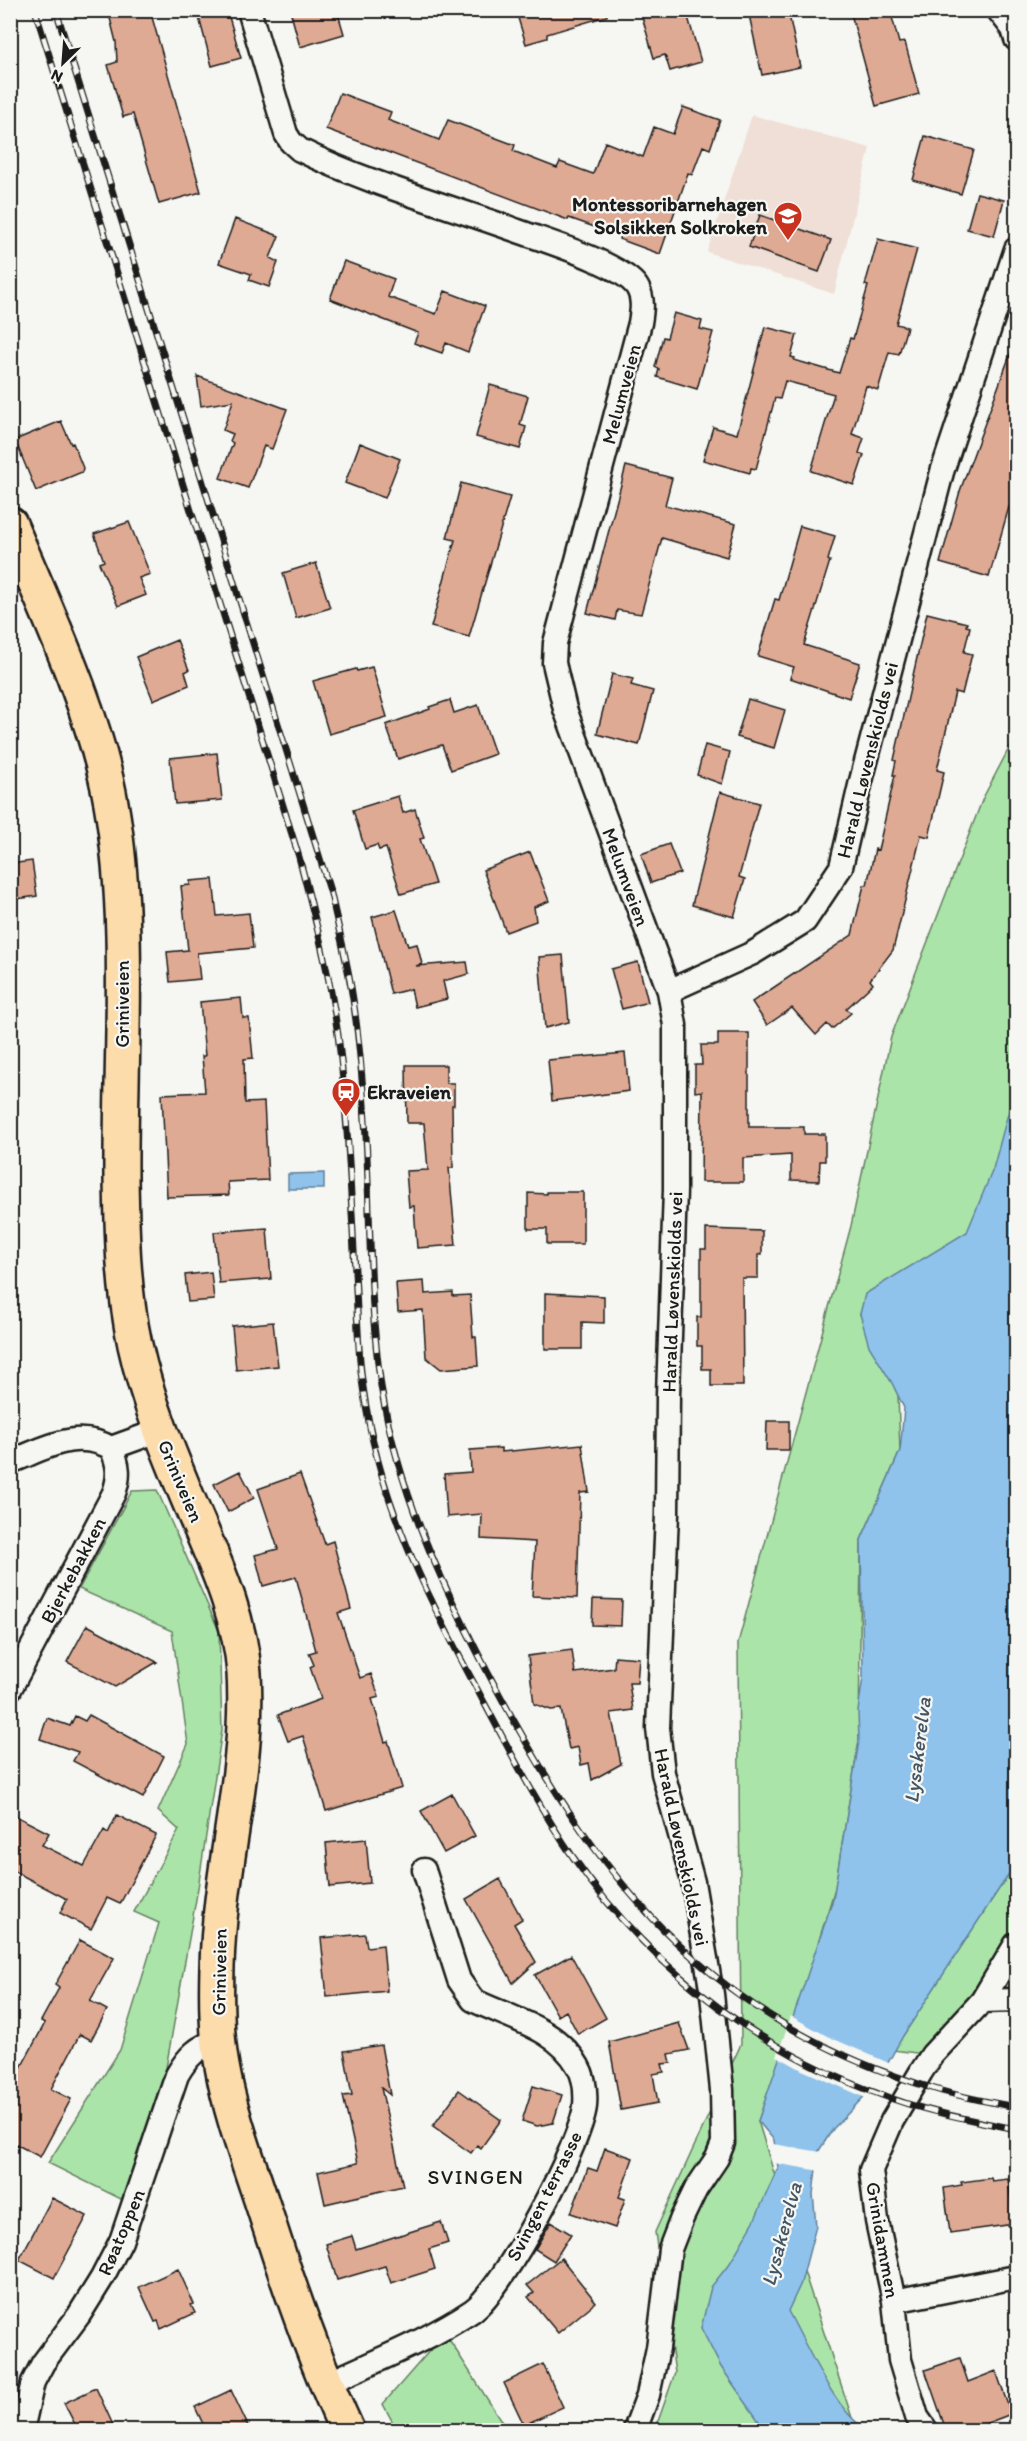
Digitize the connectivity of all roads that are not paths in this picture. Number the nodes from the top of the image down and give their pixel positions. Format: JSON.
{"nodes":[{"id":1,"x":249,"y":10,"type":"edge"},
{"id":2,"x":998,"y":10,"type":"edge"},
{"id":3,"x":1017,"y":39,"type":"edge"},
{"id":4,"x":1017,"y":249,"type":"edge"},
{"id":5,"x":10,"y":524,"type":"edge"},
{"id":6,"x":669,"y":991,"type":"junction"},
{"id":7,"x":161,"y":1434,"type":"junction"},
{"id":8,"x":111,"y":1448,"type":"junction"},
{"id":9,"x":10,"y":1462,"type":"edge"},
{"id":10,"x":10,"y":1689,"type":"edge"},
{"id":11,"x":424,"y":1869,"type":"dead end"},
{"id":12,"x":1017,"y":1944,"type":"edge"},
{"id":13,"x":1017,"y":2000,"type":"edge"},
{"id":14,"x":982,"y":2001,"type":"junction"},
{"id":15,"x":219,"y":2040,"type":"junction"},
{"id":16,"x":1017,"y":2277,"type":"edge"},
{"id":17,"x":894,"y":2301,"type":"junction"},
{"id":18,"x":326,"y":2384,"type":"junction"},
{"id":19,"x":22,"y":2430,"type":"edge"},
{"id":20,"x":346,"y":2430,"type":"edge"},
{"id":21,"x":635,"y":2430,"type":"edge"},
{"id":22,"x":926,"y":2430,"type":"edge"}],
"edges":[{"from":1,"to":6,"type":"street","name":"Melumveien"},
{"from":2,"to":3,"type":"street"},
{"from":4,"to":6,"type":"street","name":"Harald Løvenskiolds vei"},
{"from":5,"to":7,"type":"main road","name":"Griniveien"},
{"from":6,"to":21,"type":"street","name":"Harald Løvenskiolds vei"},
{"from":7,"to":8,"type":"street"},
{"from":7,"to":15,"type":"main road","name":"Griniveien"},
{"from":8,"to":9,"type":"street"},
{"from":8,"to":10,"type":"street","name":"Bjerkebakken"},
{"from":11,"to":18,"type":"street","name":"Svingen terrasse"},
{"from":12,"to":14,"type":"street","name":"Grinidammen"},
{"from":13,"to":14,"type":"street"},
{"from":14,"to":17,"type":"street","name":"Grinidammen"},
{"from":15,"to":18,"type":"main road","name":"Griniveien"},
{"from":15,"to":19,"type":"street","name":"Røatoppen"},
{"from":16,"to":17,"type":"street"},
{"from":17,"to":22,"type":"street","name":"Grinidammen"},
{"from":18,"to":20,"type":"main road","name":"Griniveien"}]}
